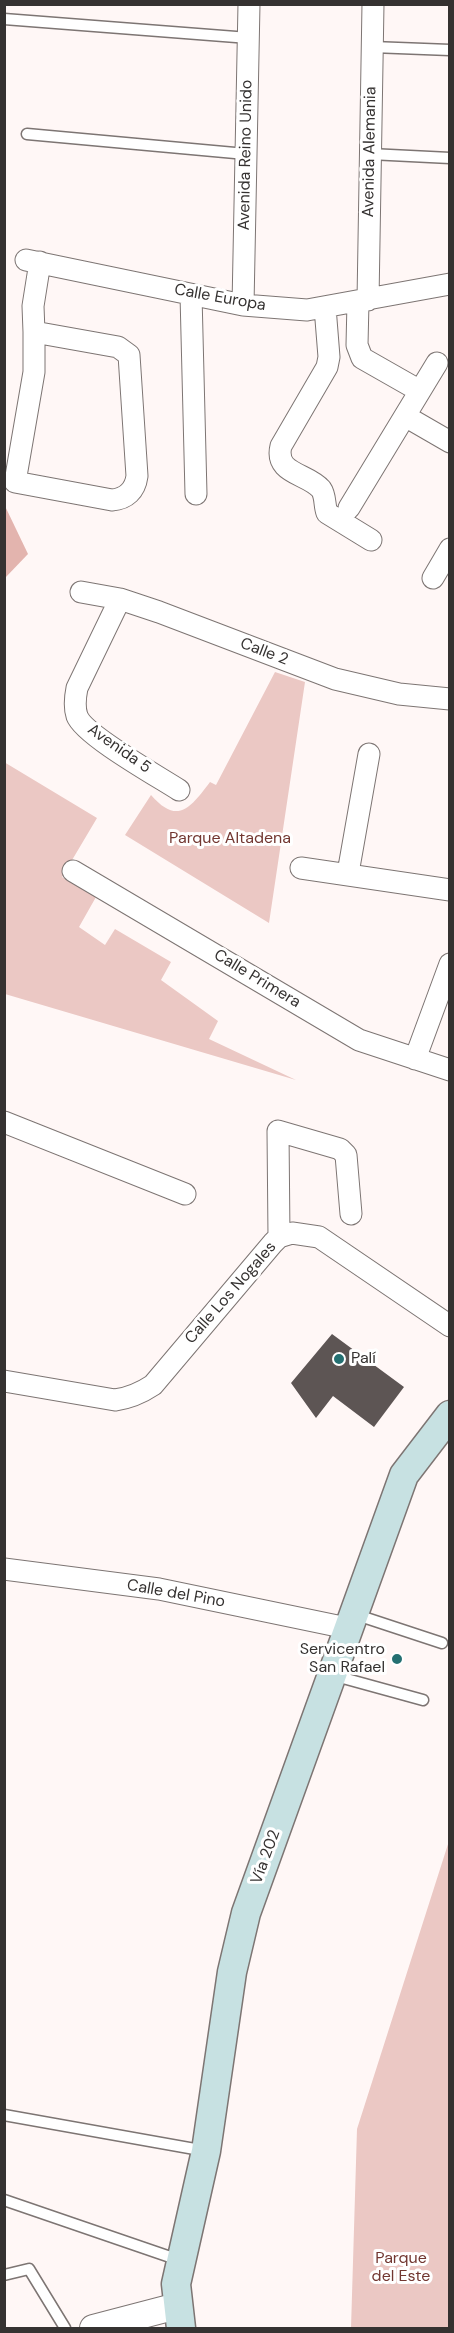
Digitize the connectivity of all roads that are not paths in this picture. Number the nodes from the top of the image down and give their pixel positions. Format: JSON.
{"nodes":[{"id":1,"x":249,"y":4,"type":"edge"},
{"id":2,"x":373,"y":4,"type":"edge"},
{"id":3,"x":4,"y":19,"type":"edge"},
{"id":4,"x":249,"y":38,"type":"junction"},
{"id":5,"x":372,"y":48,"type":"junction"},
{"id":6,"x":450,"y":50,"type":"edge"},
{"id":7,"x":27,"y":134,"type":"dead end"},
{"id":8,"x":246,"y":154,"type":"junction"},
{"id":9,"x":370,"y":154,"type":"junction"},
{"id":10,"x":450,"y":158,"type":"edge"},
{"id":11,"x":450,"y":284,"type":"edge"},
{"id":12,"x":191,"y":295,"type":"junction"},
{"id":13,"x":363,"y":301,"type":"junction"},
{"id":14,"x":243,"y":305,"type":"junction"},
{"id":15,"x":325,"y":307,"type":"junction"},
{"id":16,"x":34,"y":332,"type":"junction"},
{"id":17,"x":437,"y":363,"type":"dead end"},
{"id":18,"x":420,"y":391,"type":"junction"},
{"id":19,"x":405,"y":416,"type":"junction"},
{"id":20,"x":450,"y":441,"type":"edge"},
{"id":21,"x":196,"y":494,"type":"dead end"},
{"id":22,"x":349,"y":508,"type":"dead end"},
{"id":23,"x":371,"y":540,"type":"dead end"},
{"id":24,"x":450,"y":549,"type":"edge"},
{"id":25,"x":433,"y":578,"type":"dead end"},
{"id":26,"x":81,"y":592,"type":"dead end"},
{"id":27,"x":120,"y":599,"type":"junction"},
{"id":28,"x":450,"y":699,"type":"edge"},
{"id":29,"x":369,"y":754,"type":"dead end"},
{"id":30,"x":179,"y":790,"type":"dead end"},
{"id":31,"x":301,"y":868,"type":"dead end"},
{"id":32,"x":73,"y":870,"type":"dead end"},
{"id":33,"x":348,"y":873,"type":"junction"},
{"id":34,"x":450,"y":890,"type":"edge"},
{"id":35,"x":450,"y":964,"type":"edge"},
{"id":36,"x":415,"y":1059,"type":"junction"},
{"id":37,"x":450,"y":1070,"type":"edge"},
{"id":38,"x":4,"y":1122,"type":"edge"},
{"id":39,"x":185,"y":1194,"type":"dead end"},
{"id":40,"x":351,"y":1214,"type":"dead end"},
{"id":41,"x":279,"y":1237,"type":"junction"},
{"id":42,"x":450,"y":1326,"type":"edge"},
{"id":43,"x":4,"y":1381,"type":"edge"},
{"id":44,"x":450,"y":1415,"type":"edge"},
{"id":45,"x":4,"y":1569,"type":"edge"},
{"id":46,"x":350,"y":1621,"type":"junction"},
{"id":47,"x":442,"y":1643,"type":"dead end"},
{"id":48,"x":332,"y":1674,"type":"junction"},
{"id":49,"x":423,"y":1700,"type":"dead end"},
{"id":50,"x":4,"y":2115,"type":"edge"},
{"id":51,"x":206,"y":2151,"type":"junction"},
{"id":52,"x":4,"y":2200,"type":"edge"},
{"id":53,"x":182,"y":2261,"type":"junction"},
{"id":54,"x":4,"y":2275,"type":"edge"},
{"id":55,"x":179,"y":2317,"type":"edge"},
{"id":56,"x":64,"y":2328,"type":"edge"},
{"id":57,"x":93,"y":2328,"type":"edge"}],
"edges":[{"from":1,"to":4,"type":"street","name":"Avenida Reino Unido"},
{"from":2,"to":5,"type":"street","name":"Avenida Alemania"},
{"from":3,"to":4,"type":"lane"},
{"from":4,"to":8,"type":"street","name":"Avenida Reino Unido"},
{"from":5,"to":6,"type":"lane"},
{"from":5,"to":9,"type":"street","name":"Avenida Alemania"},
{"from":7,"to":8,"type":"lane"},
{"from":8,"to":14,"type":"street","name":"Avenida Reino Unido"},
{"from":9,"to":10,"type":"lane"},
{"from":9,"to":13,"type":"street","name":"Avenida Alemania"},
{"from":11,"to":13,"type":"street","name":"Calle Europa"},
{"from":12,"to":14,"type":"street","name":"Calle Europa"},
{"from":12,"to":16,"type":"street","name":"Calle Europa"},
{"from":12,"to":21,"type":"street"},
{"from":13,"to":15,"type":"street","name":"Calle Europa"},
{"from":13,"to":18,"type":"street"},
{"from":14,"to":15,"type":"street","name":"Calle Europa"},
{"from":15,"to":23,"type":"street"},
{"from":16,"to":16,"type":"street"},
{"from":17,"to":18,"type":"street"},
{"from":18,"to":19,"type":"street"},
{"from":19,"to":20,"type":"street"},
{"from":19,"to":22,"type":"street"},
{"from":24,"to":25,"type":"street"},
{"from":26,"to":27,"type":"street","name":"Calle 2"},
{"from":27,"to":28,"type":"street","name":"Calle 2"},
{"from":27,"to":30,"type":"street","name":"Avenida 5"},
{"from":29,"to":33,"type":"street"},
{"from":31,"to":33,"type":"street"},
{"from":32,"to":36,"type":"street","name":"Calle Primera"},
{"from":33,"to":34,"type":"street"},
{"from":35,"to":36,"type":"street"},
{"from":36,"to":37,"type":"street","name":"Calle Primera"},
{"from":38,"to":39,"type":"street"},
{"from":40,"to":41,"type":"street"},
{"from":41,"to":42,"type":"street","name":"Calle Los Nogales"},
{"from":41,"to":43,"type":"street","name":"Calle Los Nogales"},
{"from":44,"to":46,"type":"main road","name":"Vía 202"},
{"from":45,"to":46,"type":"street","name":"Calle del Pino"},
{"from":46,"to":47,"type":"lane"},
{"from":46,"to":48,"type":"main road","name":"Vía 202"},
{"from":48,"to":49,"type":"lane"},
{"from":48,"to":51,"type":"main road","name":"Vía 202"},
{"from":50,"to":51,"type":"lane"},
{"from":51,"to":53,"type":"main road","name":"Vía 202"},
{"from":52,"to":53,"type":"lane"},
{"from":53,"to":55,"type":"main road","name":"Vía 202"},
{"from":54,"to":56,"type":"lane"},
{"from":55,"to":57,"type":"street"}]}
